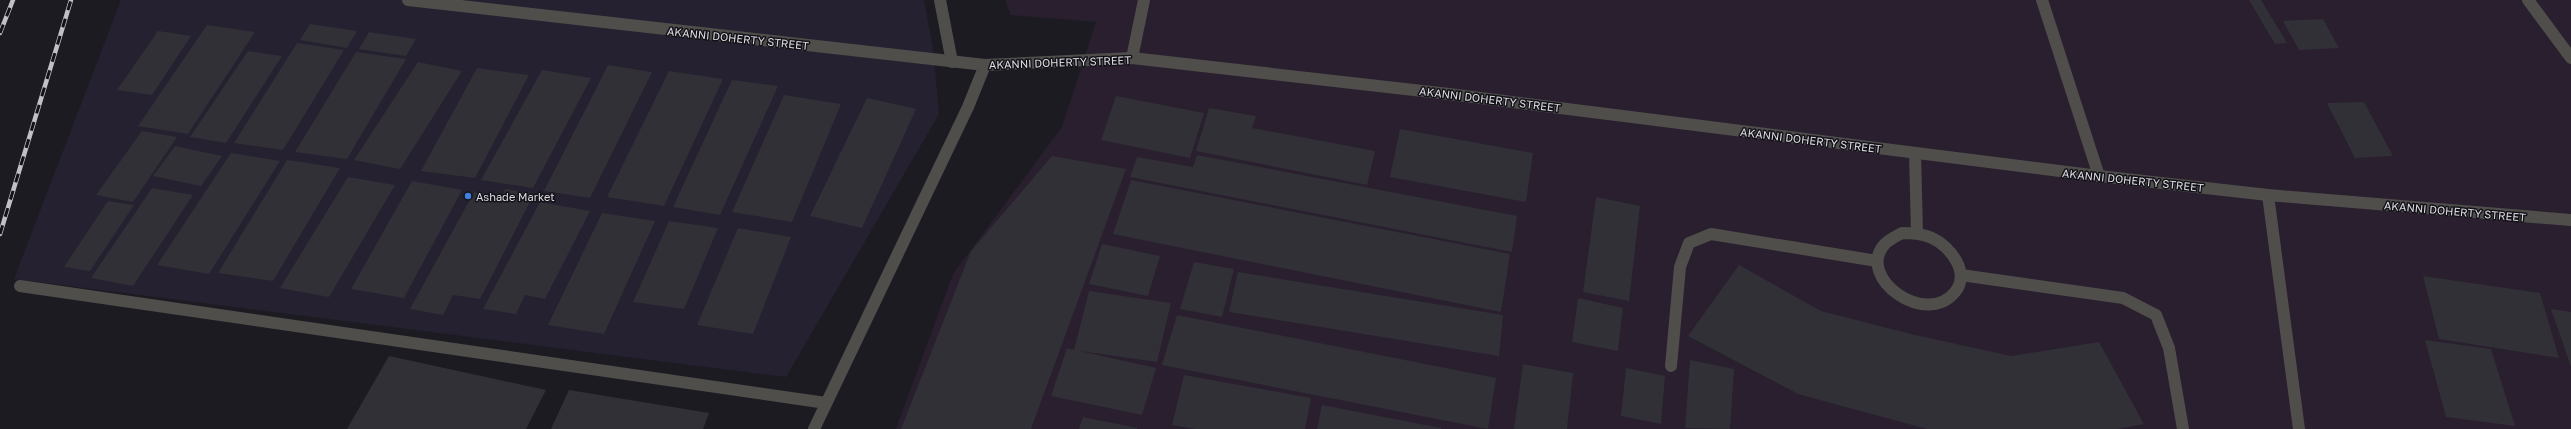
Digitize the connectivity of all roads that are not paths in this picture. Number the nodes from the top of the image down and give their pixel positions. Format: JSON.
{"nodes":[{"id":1,"x":408,"y":0,"type":"edge"},
{"id":2,"x":940,"y":0,"type":"edge"},
{"id":3,"x":1144,"y":0,"type":"edge"},
{"id":4,"x":2042,"y":0,"type":"edge"},
{"id":5,"x":2528,"y":0,"type":"edge"},
{"id":6,"x":1132,"y":58,"type":"junction"},
{"id":7,"x":2571,"y":58,"type":"edge"},
{"id":8,"x":952,"y":62,"type":"junction"},
{"id":9,"x":985,"y":65,"type":"junction"},
{"id":10,"x":1915,"y":154,"type":"junction"},
{"id":11,"x":2099,"y":176,"type":"junction"},
{"id":12,"x":2268,"y":195,"type":"junction"},
{"id":13,"x":2571,"y":220,"type":"edge"},
{"id":14,"x":1917,"y":233,"type":"junction"},
{"id":15,"x":1877,"y":261,"type":"junction"},
{"id":16,"x":1961,"y":274,"type":"junction"},
{"id":17,"x":20,"y":286,"type":"dead end"},
{"id":18,"x":1671,"y":366,"type":"dead end"},
{"id":19,"x":826,"y":403,"type":"junction"},
{"id":20,"x":814,"y":429,"type":"edge"},
{"id":21,"x":2183,"y":429,"type":"edge"},
{"id":22,"x":2299,"y":429,"type":"edge"}],
"edges":[{"from":1,"to":8,"type":"street","name":"AKANNI DOHERTY STREET"},
{"from":2,"to":8,"type":"street"},
{"from":3,"to":6,"type":"street"},
{"from":4,"to":11,"type":"street"},
{"from":5,"to":7,"type":"street"},
{"from":6,"to":9,"type":"street","name":"AKANNI DOHERTY STREET"},
{"from":6,"to":10,"type":"street","name":"AKANNI DOHERTY STREET"},
{"from":8,"to":9,"type":"street","name":"AKANNI DOHERTY STREET"},
{"from":9,"to":19,"type":"street"},
{"from":10,"to":11,"type":"street","name":"AKANNI DOHERTY STREET"},
{"from":10,"to":14,"type":"street"},
{"from":11,"to":12,"type":"street","name":"AKANNI DOHERTY STREET"},
{"from":12,"to":13,"type":"street","name":"AKANNI DOHERTY STREET"},
{"from":12,"to":22,"type":"street"},
{"from":14,"to":15,"type":"street"},
{"from":14,"to":16,"type":"street"},
{"from":15,"to":16,"type":"street"},
{"from":15,"to":18,"type":"street"},
{"from":16,"to":21,"type":"street"},
{"from":17,"to":19,"type":"street"},
{"from":19,"to":20,"type":"street"}]}
